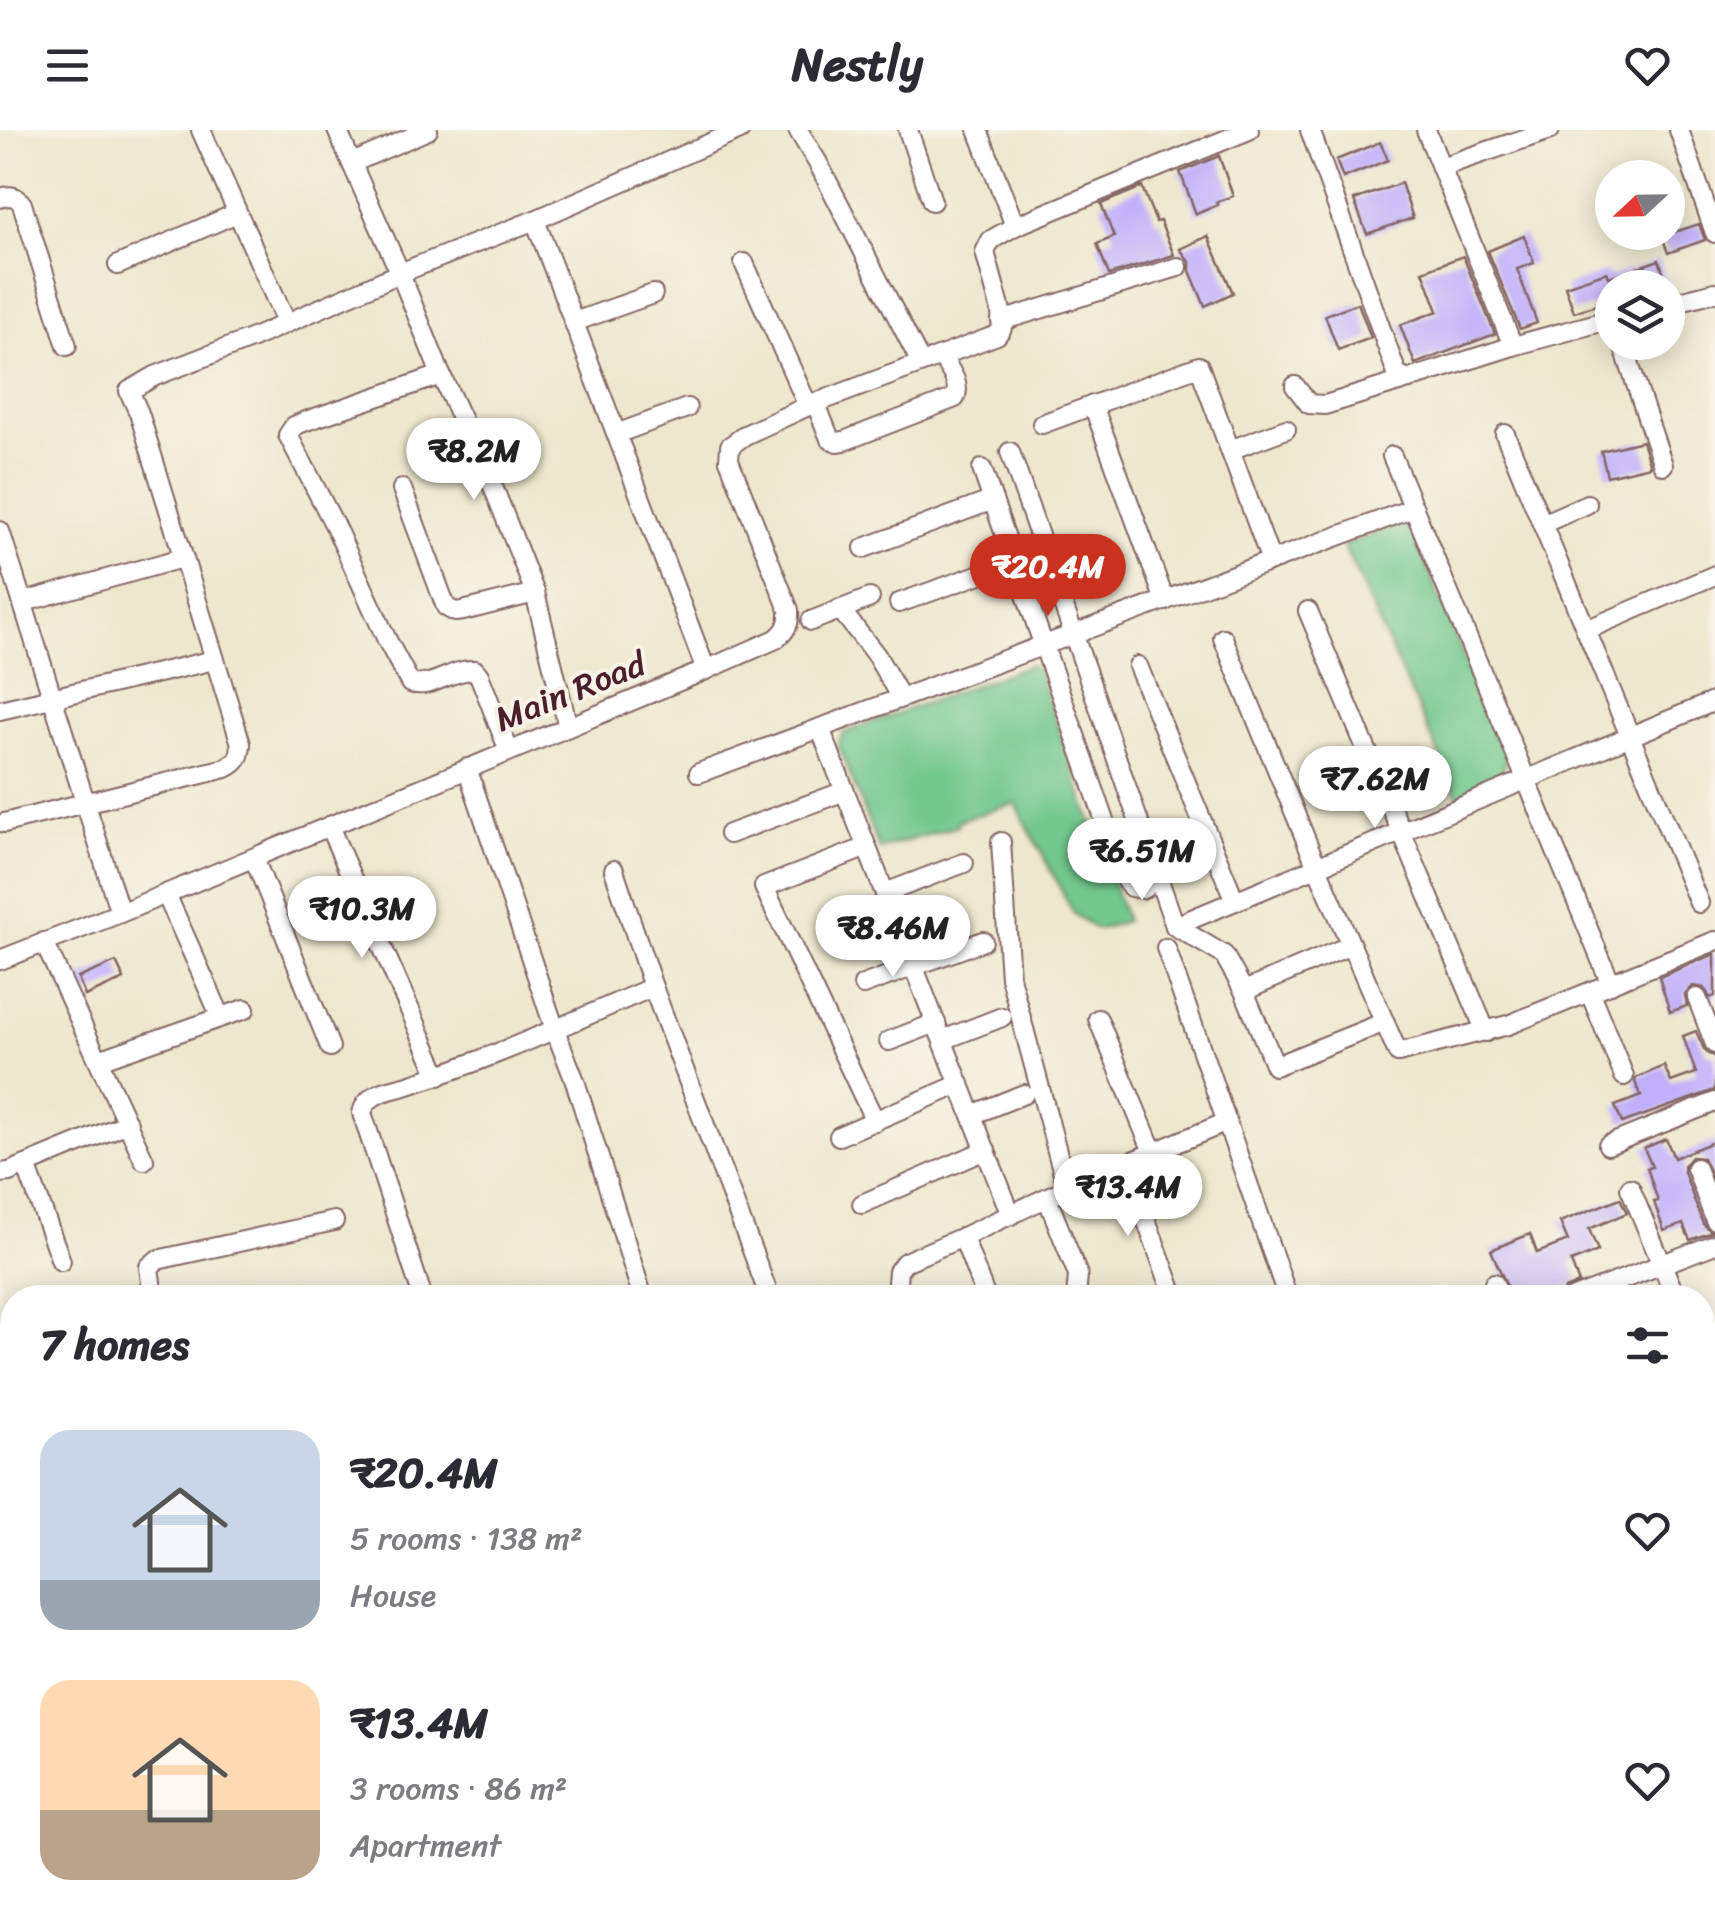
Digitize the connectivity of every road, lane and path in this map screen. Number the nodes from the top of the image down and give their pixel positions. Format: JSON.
{"nodes":[{"id":1,"x":200,"y":130,"type":"edge"},
{"id":2,"x":336,"y":130,"type":"edge"},
{"id":3,"x":428,"y":130,"type":"edge"},
{"id":4,"x":740,"y":130,"type":"edge"},
{"id":5,"x":798,"y":130,"type":"edge"},
{"id":6,"x":908,"y":130,"type":"edge"},
{"id":7,"x":978,"y":130,"type":"edge"},
{"id":8,"x":1249,"y":130,"type":"edge"},
{"id":9,"x":1310,"y":130,"type":"edge"},
{"id":10,"x":1426,"y":130,"type":"edge"},
{"id":11,"x":1550,"y":130,"type":"edge"},
{"id":12,"x":1679,"y":130,"type":"edge"},
{"id":13,"x":1203,"y":138,"type":"edge"},
{"id":14,"x":352,"y":163,"type":"junction"},
{"id":15,"x":1441,"y":167,"type":"junction"},
{"id":16,"x":0,"y":198,"type":"edge"},
{"id":17,"x":932,"y":201,"type":"dead end"},
{"id":18,"x":237,"y":213,"type":"junction"},
{"id":19,"x":535,"y":220,"type":"junction"},
{"id":20,"x":1014,"y":226,"type":"junction"},
{"id":21,"x":1715,"y":232,"type":"edge"},
{"id":22,"x":744,"y":263,"type":"dead end"},
{"id":23,"x":118,"y":265,"type":"dead end"},
{"id":24,"x":1178,"y":267,"type":"dead end"},
{"id":25,"x":400,"y":272,"type":"junction"},
{"id":26,"x":1715,"y":292,"type":"edge"},
{"id":27,"x":653,"y":294,"type":"dead end"},
{"id":28,"x":1685,"y":300,"type":"edge"},
{"id":29,"x":1002,"y":321,"type":"junction"},
{"id":30,"x":286,"y":322,"type":"junction"},
{"id":31,"x":574,"y":322,"type":"junction"},
{"id":32,"x":1595,"y":324,"type":"edge"},
{"id":33,"x":67,"y":346,"type":"dead end"},
{"id":34,"x":1513,"y":346,"type":"junction"},
{"id":35,"x":940,"y":356,"type":"junction"},
{"id":36,"x":1628,"y":360,"type":"edge"},
{"id":37,"x":921,"y":363,"type":"junction"},
{"id":38,"x":441,"y":375,"type":"junction"},
{"id":39,"x":1409,"y":380,"type":"junction"},
{"id":40,"x":1295,"y":386,"type":"dead end"},
{"id":41,"x":812,"y":405,"type":"junction"},
{"id":42,"x":1093,"y":406,"type":"junction"},
{"id":43,"x":687,"y":408,"type":"dead end"},
{"id":44,"x":1042,"y":424,"type":"dead end"},
{"id":45,"x":1286,"y":429,"type":"dead end"},
{"id":46,"x":616,"y":434,"type":"junction"},
{"id":47,"x":1506,"y":434,"type":"dead end"},
{"id":48,"x":1230,"y":450,"type":"junction"},
{"id":49,"x":1010,"y":452,"type":"dead end"},
{"id":50,"x":1392,"y":456,"type":"dead end"},
{"id":51,"x":1663,"y":465,"type":"dead end"},
{"id":52,"x":982,"y":469,"type":"dead end"},
{"id":53,"x":402,"y":489,"type":"dead end"},
{"id":54,"x":993,"y":500,"type":"junction"},
{"id":55,"x":1587,"y":504,"type":"dead end"},
{"id":56,"x":1414,"y":508,"type":"junction"},
{"id":57,"x":1542,"y":524,"type":"junction"},
{"id":58,"x":0,"y":531,"type":"edge"},
{"id":59,"x":864,"y":548,"type":"dead end"},
{"id":60,"x":182,"y":558,"type":"junction"},
{"id":61,"x":1271,"y":561,"type":"junction"},
{"id":62,"x":1014,"y":562,"type":"junction"},
{"id":63,"x":1715,"y":576,"type":"edge"},
{"id":64,"x":0,"y":593,"type":"edge"},
{"id":65,"x":535,"y":593,"type":"junction"},
{"id":66,"x":22,"y":595,"type":"junction"},
{"id":67,"x":870,"y":598,"type":"dead end"},
{"id":68,"x":1165,"y":601,"type":"junction"},
{"id":69,"x":899,"y":603,"type":"dead end"},
{"id":70,"x":840,"y":609,"type":"junction"},
{"id":71,"x":1308,"y":611,"type":"dead end"},
{"id":72,"x":811,"y":620,"type":"dead end"},
{"id":73,"x":1586,"y":630,"type":"junction"},
{"id":74,"x":1072,"y":635,"type":"junction"},
{"id":75,"x":1223,"y":638,"type":"dead end"},
{"id":76,"x":1044,"y":646,"type":"junction"},
{"id":77,"x":214,"y":660,"type":"junction"},
{"id":78,"x":1138,"y":666,"type":"dead end"},
{"id":79,"x":706,"y":670,"type":"junction"},
{"id":80,"x":54,"y":697,"type":"junction"},
{"id":81,"x":902,"y":698,"type":"junction"},
{"id":82,"x":1715,"y":701,"type":"edge"},
{"id":83,"x":0,"y":710,"type":"edge"},
{"id":84,"x":568,"y":727,"type":"junction"},
{"id":85,"x":820,"y":728,"type":"junction"},
{"id":86,"x":1630,"y":737,"type":"junction"},
{"id":87,"x":509,"y":751,"type":"junction"},
{"id":88,"x":468,"y":768,"type":"junction"},
{"id":89,"x":698,"y":772,"type":"dead end"},
{"id":90,"x":1526,"y":780,"type":"junction"},
{"id":91,"x":844,"y":791,"type":"junction"},
{"id":92,"x":86,"y":804,"type":"junction"},
{"id":93,"x":4,"y":823,"type":"dead end"},
{"id":94,"x":328,"y":826,"type":"junction"},
{"id":95,"x":1401,"y":832,"type":"junction"},
{"id":96,"x":729,"y":834,"type":"dead end"},
{"id":97,"x":1001,"y":842,"type":"dead end"},
{"id":98,"x":867,"y":847,"type":"junction"},
{"id":99,"x":254,"y":858,"type":"junction"},
{"id":100,"x":964,"y":863,"type":"dead end"},
{"id":101,"x":1153,"y":864,"type":"junction"},
{"id":102,"x":1317,"y":866,"type":"junction"},
{"id":103,"x":614,"y":870,"type":"dead end"},
{"id":104,"x":166,"y":894,"type":"junction"},
{"id":105,"x":887,"y":900,"type":"junction"},
{"id":106,"x":1235,"y":901,"type":"junction"},
{"id":107,"x":1699,"y":904,"type":"dead end"},
{"id":108,"x":120,"y":914,"type":"junction"},
{"id":109,"x":1175,"y":926,"type":"junction"},
{"id":110,"x":832,"y":928,"type":"dead end"},
{"id":111,"x":983,"y":940,"type":"dead end"},
{"id":112,"x":1715,"y":941,"type":"edge"},
{"id":113,"x":44,"y":942,"type":"junction"},
{"id":114,"x":1351,"y":945,"type":"junction"},
{"id":115,"x":1166,"y":948,"type":"dead end"},
{"id":116,"x":0,"y":960,"type":"edge"},
{"id":117,"x":914,"y":966,"type":"junction"},
{"id":118,"x":1611,"y":984,"type":"junction"},
{"id":119,"x":864,"y":985,"type":"dead end"},
{"id":120,"x":653,"y":988,"type":"junction"},
{"id":121,"x":1244,"y":991,"type":"junction"},
{"id":122,"x":1590,"y":992,"type":"junction"},
{"id":123,"x":1697,"y":998,"type":"dead end"},
{"id":124,"x":245,"y":1008,"type":"dead end"},
{"id":125,"x":1002,"y":1016,"type":"dead end"},
{"id":126,"x":222,"y":1017,"type":"junction"},
{"id":127,"x":1098,"y":1019,"type":"dead end"},
{"id":128,"x":1384,"y":1022,"type":"junction"},
{"id":129,"x":555,"y":1030,"type":"junction"},
{"id":130,"x":939,"y":1032,"type":"junction"},
{"id":131,"x":1486,"y":1032,"type":"junction"},
{"id":132,"x":1714,"y":1040,"type":"edge"},
{"id":133,"x":889,"y":1041,"type":"dead end"},
{"id":134,"x":330,"y":1046,"type":"dead end"},
{"id":135,"x":99,"y":1060,"type":"junction"},
{"id":136,"x":439,"y":1076,"type":"junction"},
{"id":137,"x":1624,"y":1076,"type":"dead end"},
{"id":138,"x":960,"y":1084,"type":"junction"},
{"id":139,"x":1024,"y":1094,"type":"dead end"},
{"id":140,"x":1715,"y":1102,"type":"edge"},
{"id":141,"x":972,"y":1116,"type":"junction"},
{"id":142,"x":875,"y":1120,"type":"junction"},
{"id":143,"x":1227,"y":1122,"type":"junction"},
{"id":144,"x":128,"y":1123,"type":"junction"},
{"id":145,"x":839,"y":1136,"type":"dead end"},
{"id":146,"x":1608,"y":1144,"type":"dead end"},
{"id":147,"x":986,"y":1150,"type":"junction"},
{"id":148,"x":1152,"y":1152,"type":"junction"},
{"id":149,"x":144,"y":1160,"type":"dead end"},
{"id":150,"x":1126,"y":1163,"type":"junction"},
{"id":151,"x":26,"y":1165,"type":"junction"},
{"id":152,"x":1696,"y":1168,"type":"dead end"},
{"id":153,"x":0,"y":1173,"type":"edge"},
{"id":154,"x":1067,"y":1188,"type":"junction"},
{"id":155,"x":1630,"y":1188,"type":"dead end"},
{"id":156,"x":1047,"y":1198,"type":"junction"},
{"id":157,"x":862,"y":1204,"type":"dead end"},
{"id":158,"x":1011,"y":1215,"type":"junction"},
{"id":159,"x":1715,"y":1220,"type":"edge"},
{"id":160,"x":334,"y":1221,"type":"dead end"},
{"id":161,"x":963,"y":1238,"type":"junction"},
{"id":162,"x":1715,"y":1244,"type":"edge"},
{"id":163,"x":60,"y":1261,"type":"dead end"},
{"id":164,"x":1662,"y":1264,"type":"junction"},
{"id":165,"x":151,"y":1285,"type":"edge"},
{"id":166,"x":418,"y":1285,"type":"edge"},
{"id":167,"x":639,"y":1285,"type":"edge"},
{"id":168,"x":765,"y":1285,"type":"edge"},
{"id":169,"x":898,"y":1285,"type":"edge"},
{"id":170,"x":981,"y":1285,"type":"edge"},
{"id":171,"x":1077,"y":1285,"type":"edge"},
{"id":172,"x":1170,"y":1285,"type":"edge"},
{"id":173,"x":1283,"y":1285,"type":"edge"},
{"id":174,"x":1608,"y":1285,"type":"edge"},
{"id":175,"x":1671,"y":1285,"type":"edge"}],
"edges":[{"from":1,"to":18,"type":"street"},
{"from":2,"to":14,"type":"street"},
{"from":3,"to":14,"type":"street"},
{"from":4,"to":19,"type":"street"},
{"from":5,"to":37,"type":"street"},
{"from":6,"to":17,"type":"street"},
{"from":7,"to":20,"type":"street"},
{"from":8,"to":13,"type":"street"},
{"from":9,"to":39,"type":"street"},
{"from":10,"to":15,"type":"street"},
{"from":11,"to":15,"type":"street"},
{"from":12,"to":21,"type":"street"},
{"from":13,"to":20,"type":"street"},
{"from":14,"to":25,"type":"street"},
{"from":15,"to":34,"type":"street"},
{"from":16,"to":33,"type":"street"},
{"from":18,"to":23,"type":"street"},
{"from":18,"to":30,"type":"street"},
{"from":19,"to":25,"type":"street"},
{"from":19,"to":31,"type":"street"},
{"from":20,"to":29,"type":"street"},
{"from":22,"to":41,"type":"street"},
{"from":24,"to":29,"type":"street"},
{"from":25,"to":30,"type":"street"},
{"from":25,"to":38,"type":"street"},
{"from":26,"to":28,"type":"street"},
{"from":27,"to":31,"type":"street"},
{"from":29,"to":35,"type":"street","name":"Main Road"},
{"from":30,"to":60,"type":"street"},
{"from":31,"to":46,"type":"street"},
{"from":32,"to":34,"type":"street"},
{"from":34,"to":39,"type":"street"},
{"from":35,"to":37,"type":"street","name":"Main Road"},
{"from":35,"to":41,"type":"street"},
{"from":36,"to":51,"type":"street"},
{"from":37,"to":41,"type":"street","name":"Main Road"},
{"from":38,"to":65,"type":"street"},
{"from":38,"to":87,"type":"street"},
{"from":39,"to":40,"type":"street"},
{"from":41,"to":79,"type":"street","name":"Main Road"},
{"from":42,"to":44,"type":"street"},
{"from":42,"to":48,"type":"street"},
{"from":42,"to":68,"type":"street"},
{"from":43,"to":46,"type":"street"},
{"from":45,"to":48,"type":"street"},
{"from":46,"to":79,"type":"street"},
{"from":47,"to":57,"type":"street"},
{"from":48,"to":61,"type":"street"},
{"from":49,"to":74,"type":"street"},
{"from":50,"to":56,"type":"street"},
{"from":52,"to":54,"type":"street"},
{"from":53,"to":65,"type":"street"},
{"from":54,"to":59,"type":"street"},
{"from":54,"to":62,"type":"street"},
{"from":55,"to":57,"type":"street"},
{"from":56,"to":61,"type":"street"},
{"from":56,"to":90,"type":"street"},
{"from":57,"to":73,"type":"street"},
{"from":58,"to":66,"type":"street"},
{"from":60,"to":66,"type":"street"},
{"from":60,"to":77,"type":"street"},
{"from":61,"to":68,"type":"street"},
{"from":62,"to":69,"type":"street"},
{"from":62,"to":76,"type":"street"},
{"from":63,"to":73,"type":"street"},
{"from":64,"to":66,"type":"street"},
{"from":65,"to":84,"type":"street"},
{"from":66,"to":80,"type":"street"},
{"from":67,"to":70,"type":"street"},
{"from":68,"to":74,"type":"street"},
{"from":70,"to":72,"type":"street"},
{"from":70,"to":81,"type":"street"},
{"from":71,"to":95,"type":"street"},
{"from":73,"to":86,"type":"street"},
{"from":74,"to":76,"type":"street"},
{"from":74,"to":101,"type":"street"},
{"from":75,"to":102,"type":"street"},
{"from":76,"to":81,"type":"street"},
{"from":76,"to":101,"type":"street"},
{"from":77,"to":80,"type":"street"},
{"from":77,"to":92,"type":"street"},
{"from":78,"to":106,"type":"street"},
{"from":79,"to":84,"type":"street","name":"Main Road"},
{"from":80,"to":83,"type":"street"},
{"from":80,"to":92,"type":"street"},
{"from":81,"to":85,"type":"street"},
{"from":82,"to":86,"type":"street"},
{"from":84,"to":87,"type":"street","name":"Main Road"},
{"from":85,"to":89,"type":"street"},
{"from":85,"to":91,"type":"street"},
{"from":86,"to":90,"type":"street"},
{"from":86,"to":107,"type":"street"},
{"from":87,"to":88,"type":"street","name":"Main Road"},
{"from":88,"to":94,"type":"street","name":"Main Road"},
{"from":88,"to":129,"type":"street"},
{"from":90,"to":95,"type":"street"},
{"from":90,"to":118,"type":"street"},
{"from":91,"to":96,"type":"street"},
{"from":91,"to":98,"type":"street"},
{"from":92,"to":93,"type":"street"},
{"from":92,"to":108,"type":"street"},
{"from":94,"to":99,"type":"street","name":"Main Road"},
{"from":94,"to":136,"type":"street"},
{"from":95,"to":102,"type":"street"},
{"from":95,"to":131,"type":"street"},
{"from":97,"to":154,"type":"street"},
{"from":98,"to":105,"type":"street"},
{"from":98,"to":142,"type":"street"},
{"from":99,"to":104,"type":"street","name":"Main Road"},
{"from":99,"to":134,"type":"street"},
{"from":100,"to":105,"type":"street"},
{"from":101,"to":109,"type":"street"},
{"from":102,"to":106,"type":"street"},
{"from":102,"to":114,"type":"street"},
{"from":103,"to":120,"type":"street"},
{"from":104,"to":108,"type":"street","name":"Main Road"},
{"from":104,"to":126,"type":"street"},
{"from":105,"to":110,"type":"street"},
{"from":105,"to":117,"type":"street"},
{"from":106,"to":109,"type":"street"},
{"from":108,"to":113,"type":"street","name":"Main Road"},
{"from":109,"to":121,"type":"street"},
{"from":111,"to":117,"type":"street"},
{"from":112,"to":118,"type":"street"},
{"from":113,"to":116,"type":"street","name":"Main Road"},
{"from":113,"to":135,"type":"street"},
{"from":114,"to":121,"type":"street"},
{"from":114,"to":128,"type":"street"},
{"from":115,"to":143,"type":"street"},
{"from":117,"to":119,"type":"street"},
{"from":117,"to":130,"type":"street"},
{"from":118,"to":122,"type":"street"},
{"from":120,"to":129,"type":"street"},
{"from":120,"to":168,"type":"street"},
{"from":121,"to":128,"type":"street"},
{"from":122,"to":131,"type":"street"},
{"from":122,"to":137,"type":"street"},
{"from":123,"to":132,"type":"street"},
{"from":124,"to":126,"type":"street"},
{"from":125,"to":130,"type":"street"},
{"from":126,"to":135,"type":"street"},
{"from":127,"to":148,"type":"street"},
{"from":128,"to":131,"type":"street"},
{"from":129,"to":136,"type":"street"},
{"from":129,"to":167,"type":"street"},
{"from":130,"to":133,"type":"street"},
{"from":130,"to":138,"type":"street"},
{"from":135,"to":144,"type":"street"},
{"from":136,"to":166,"type":"street"},
{"from":138,"to":141,"type":"street"},
{"from":138,"to":142,"type":"street"},
{"from":139,"to":141,"type":"street"},
{"from":140,"to":146,"type":"street"},
{"from":141,"to":147,"type":"street"},
{"from":142,"to":145,"type":"street"},
{"from":143,"to":148,"type":"street"},
{"from":143,"to":173,"type":"street"},
{"from":144,"to":149,"type":"street"},
{"from":144,"to":151,"type":"street"},
{"from":147,"to":157,"type":"street"},
{"from":147,"to":158,"type":"street"},
{"from":148,"to":150,"type":"street"},
{"from":150,"to":154,"type":"street"},
{"from":150,"to":172,"type":"street"},
{"from":151,"to":153,"type":"street"},
{"from":151,"to":163,"type":"street"},
{"from":152,"to":159,"type":"street"},
{"from":154,"to":156,"type":"street"},
{"from":155,"to":164,"type":"street"},
{"from":156,"to":158,"type":"street"},
{"from":156,"to":171,"type":"street"},
{"from":158,"to":161,"type":"street"},
{"from":160,"to":165,"type":"street"},
{"from":161,"to":169,"type":"street"},
{"from":161,"to":170,"type":"street"},
{"from":162,"to":164,"type":"street"},
{"from":164,"to":174,"type":"street"},
{"from":164,"to":175,"type":"street"}]}
